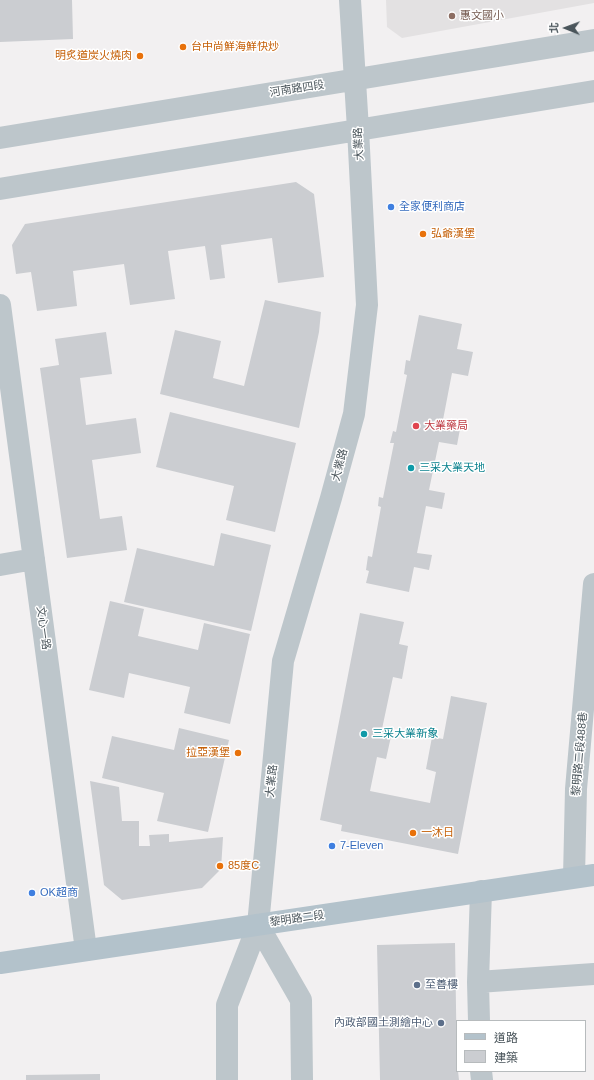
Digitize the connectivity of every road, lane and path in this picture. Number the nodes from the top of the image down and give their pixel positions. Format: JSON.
{"nodes":[{"id":1,"x":350,"y":0,"type":"edge"},
{"id":2,"x":594,"y":40,"type":"edge"},
{"id":3,"x":354,"y":79,"type":"junction"},
{"id":4,"x":594,"y":91,"type":"edge"},
{"id":5,"x":358,"y":129,"type":"junction"},
{"id":6,"x":0,"y":138,"type":"edge"},
{"id":7,"x":0,"y":189,"type":"edge"},
{"id":8,"x":0,"y":305,"type":"edge"},
{"id":9,"x":34,"y":559,"type":"junction"},
{"id":10,"x":0,"y":565,"type":"edge"},
{"id":11,"x":594,"y":584,"type":"edge"},
{"id":12,"x":584,"y":876,"type":"edge"},
{"id":13,"x":481,"y":891,"type":"junction"},
{"id":14,"x":258,"y":925,"type":"junction"},
{"id":15,"x":86,"y":950,"type":"junction"},
{"id":16,"x":0,"y":963,"type":"edge"},
{"id":17,"x":594,"y":974,"type":"edge"},
{"id":18,"x":478,"y":982,"type":"junction"},
{"id":19,"x":479,"y":1020,"type":"edge"},
{"id":20,"x":228,"y":1080,"type":"edge"},
{"id":21,"x":302,"y":1080,"type":"edge"}],
"edges":[{"from":1,"to":3,"type":"street","name":"大業路"},
{"from":2,"to":3,"type":"street","name":"河南路四段"},
{"from":3,"to":5,"type":"street","name":"大業路"},
{"from":3,"to":6,"type":"street","name":"河南路四段"},
{"from":4,"to":5,"type":"street"},
{"from":5,"to":7,"type":"street"},
{"from":5,"to":14,"type":"street","name":"大業路"},
{"from":8,"to":9,"type":"street","name":"文心一路"},
{"from":9,"to":10,"type":"street"},
{"from":9,"to":15,"type":"street","name":"文心一路"},
{"from":11,"to":12,"type":"street","name":"黎明路二段488巷"},
{"from":12,"to":13,"type":"main road","name":"黎明路二段"},
{"from":13,"to":14,"type":"main road","name":"黎明路二段"},
{"from":13,"to":18,"type":"street"},
{"from":14,"to":15,"type":"main road","name":"黎明路二段"},
{"from":14,"to":20,"type":"street","name":"大業路"},
{"from":14,"to":21,"type":"street"},
{"from":15,"to":16,"type":"main road","name":"黎明路二段"},
{"from":17,"to":18,"type":"street"},
{"from":18,"to":19,"type":"street"}]}
